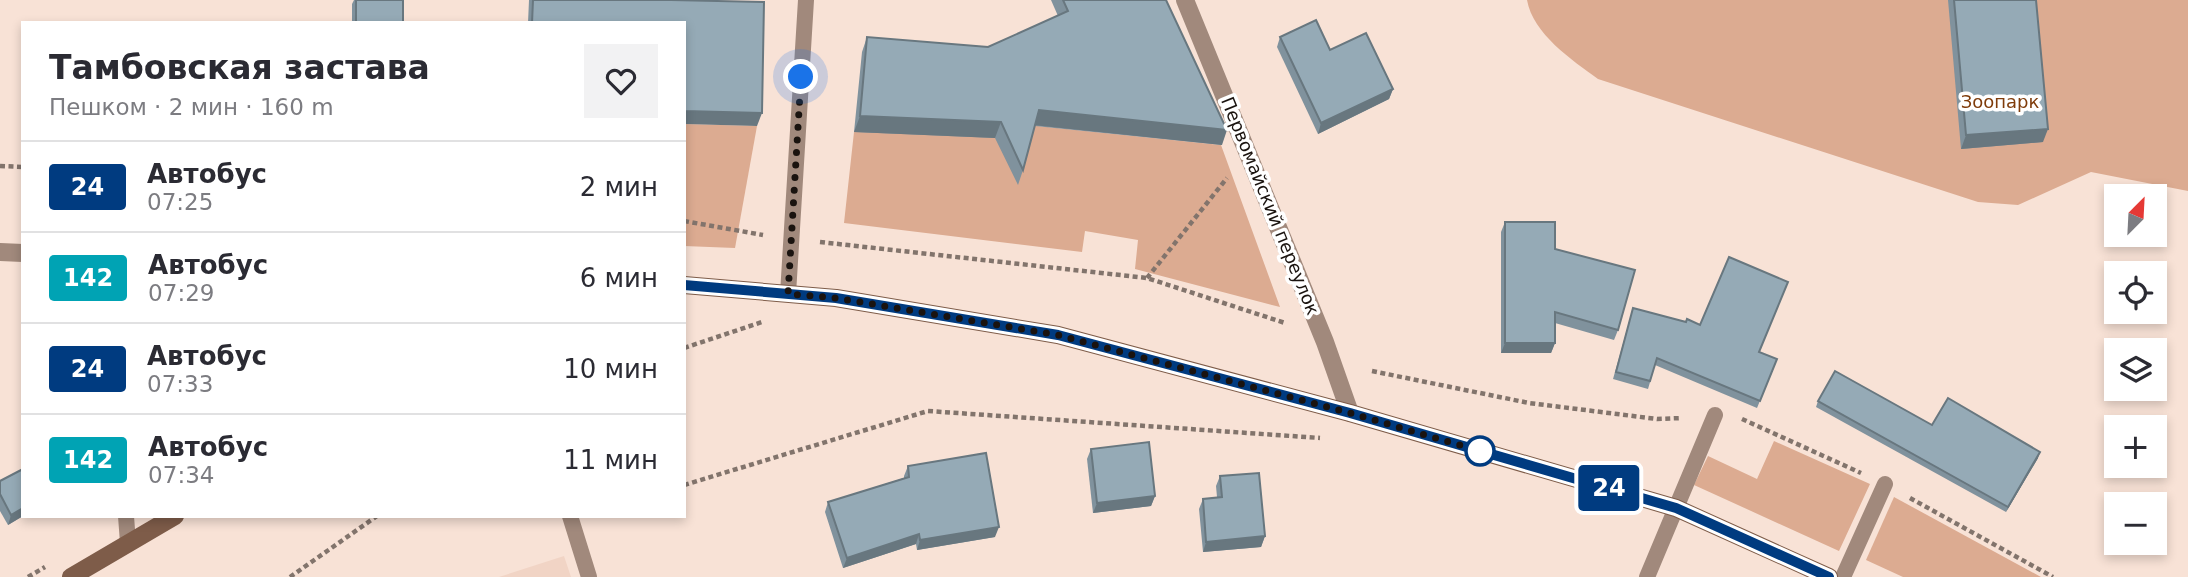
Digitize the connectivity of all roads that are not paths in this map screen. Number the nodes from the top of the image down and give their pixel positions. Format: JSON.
{"nodes":[{"id":1,"x":806,"y":0,"type":"edge"},
{"id":2,"x":1185,"y":0,"type":"edge"},
{"id":3,"x":0,"y":252,"type":"edge"},
{"id":4,"x":21,"y":253,"type":"edge"},
{"id":5,"x":686,"y":285,"type":"edge"},
{"id":6,"x":788,"y":294,"type":"junction"},
{"id":7,"x":1350,"y":413,"type":"junction"},
{"id":8,"x":1716,"y":415,"type":"dead end"},
{"id":9,"x":1885,"y":484,"type":"dead end"},
{"id":10,"x":1676,"y":508,"type":"junction"},
{"id":11,"x":126,"y":518,"type":"edge"},
{"id":12,"x":172,"y":518,"type":"edge"},
{"id":13,"x":571,"y":518,"type":"edge"},
{"id":14,"x":128,"y":543,"type":"junction"},
{"id":15,"x":71,"y":577,"type":"edge"},
{"id":16,"x":589,"y":577,"type":"edge"},
{"id":17,"x":1647,"y":577,"type":"edge"},
{"id":18,"x":1829,"y":577,"type":"edge"},
{"id":19,"x":1843,"y":577,"type":"edge"}],
"edges":[{"from":1,"to":6,"type":"lane"},
{"from":2,"to":7,"type":"street","name":"Первомайский переулок"},
{"from":3,"to":4,"type":"street"},
{"from":5,"to":6,"type":"main road"},
{"from":6,"to":7,"type":"main road"},
{"from":7,"to":10,"type":"main road"},
{"from":8,"to":10,"type":"lane"},
{"from":9,"to":19,"type":"lane"},
{"from":10,"to":17,"type":"lane"},
{"from":10,"to":18,"type":"main road"},
{"from":11,"to":14,"type":"lane"},
{"from":12,"to":14,"type":"main road"},
{"from":13,"to":16,"type":"lane"},
{"from":14,"to":15,"type":"main road"}]}
